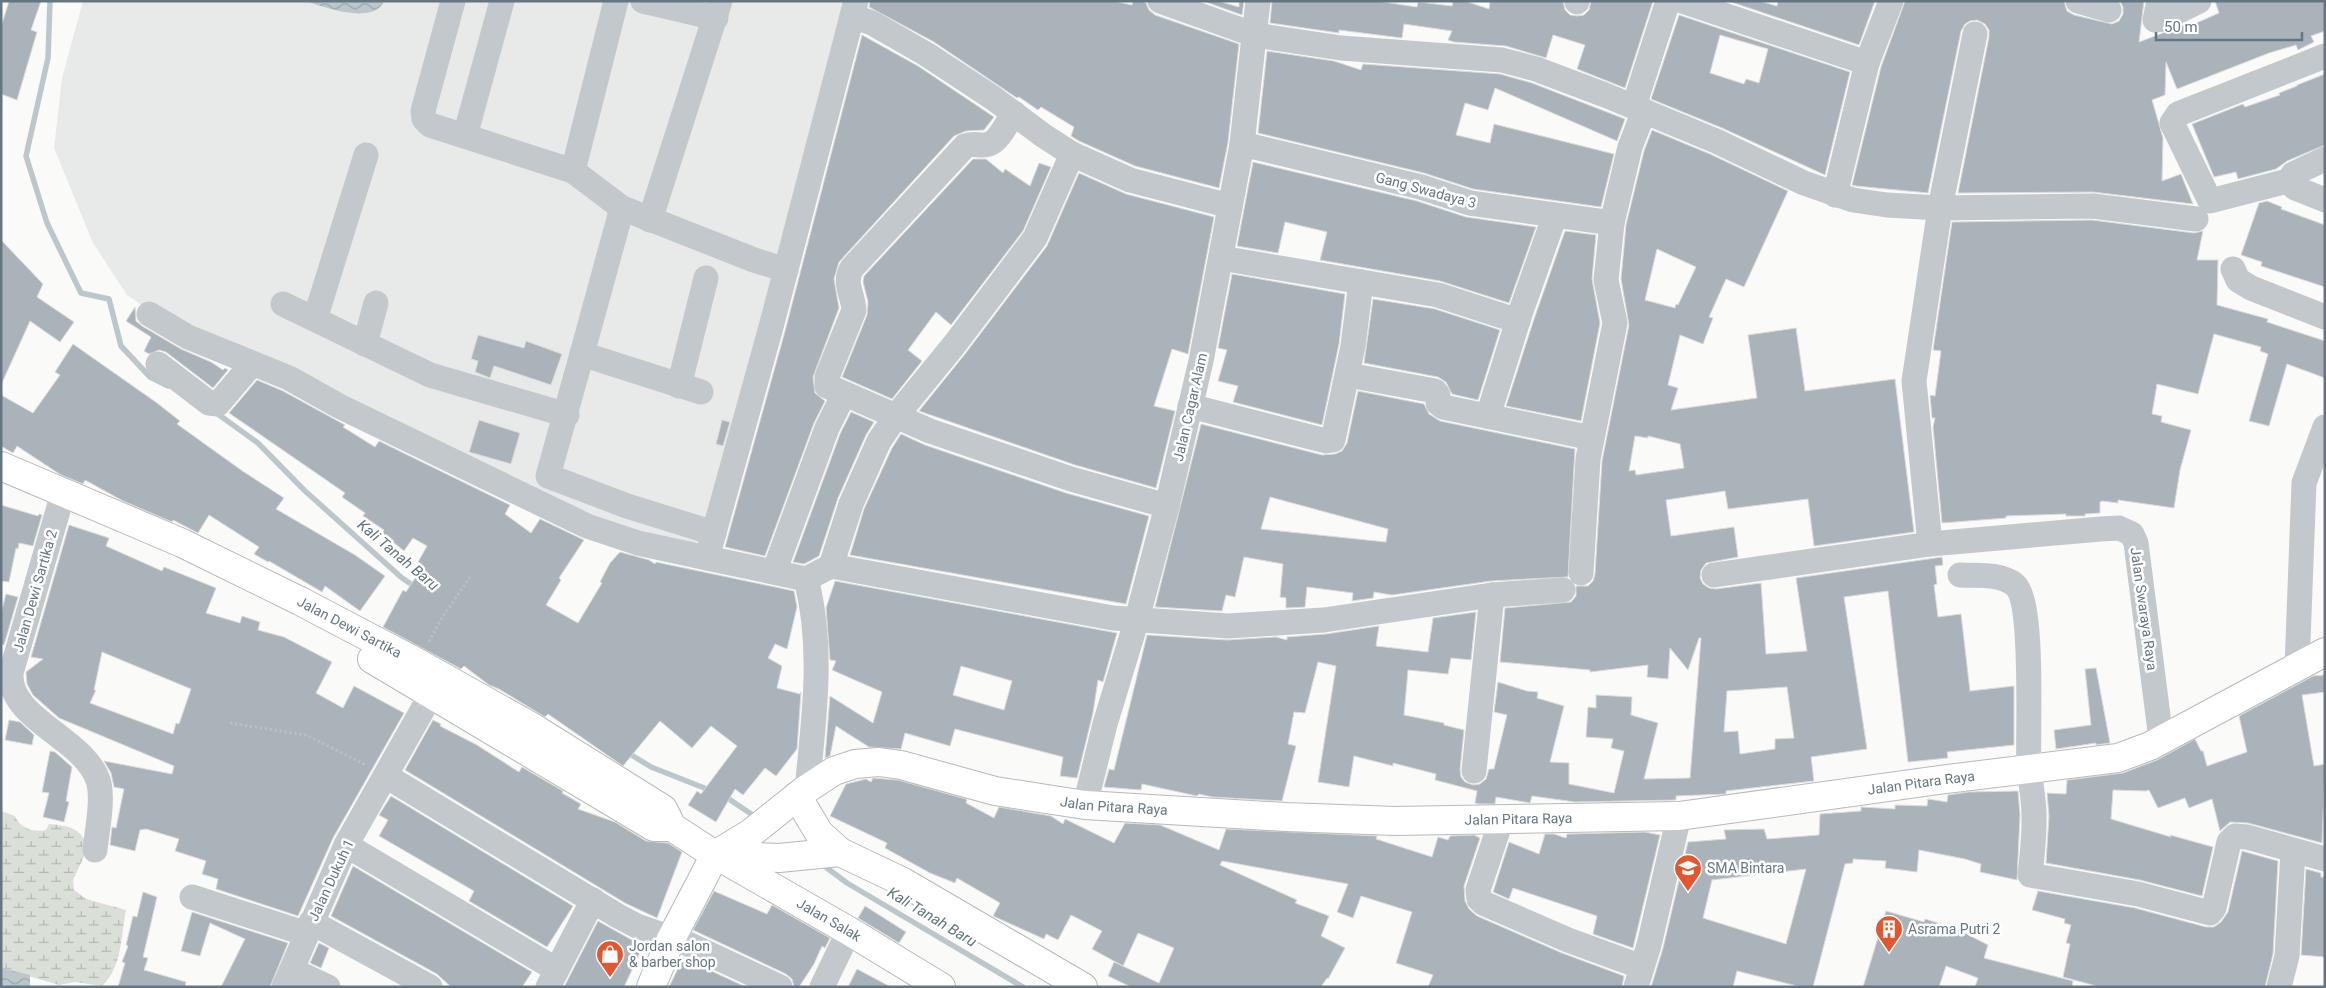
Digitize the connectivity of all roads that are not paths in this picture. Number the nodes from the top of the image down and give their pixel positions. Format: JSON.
{"nodes":[{"id":1,"x":453,"y":1,"type":"edge"},
{"id":2,"x":502,"y":1,"type":"edge"},
{"id":3,"x":616,"y":1,"type":"edge"},
{"id":4,"x":643,"y":1,"type":"edge"},
{"id":5,"x":1160,"y":1,"type":"edge"},
{"id":6,"x":1258,"y":1,"type":"edge"},
{"id":7,"x":1668,"y":1,"type":"edge"},
{"id":8,"x":1682,"y":1,"type":"edge"},
{"id":9,"x":1891,"y":1,"type":"edge"},
{"id":10,"x":2078,"y":1,"type":"edge"},
{"id":11,"x":2159,"y":1,"type":"edge"},
{"id":12,"x":2199,"y":1,"type":"edge"},
{"id":13,"x":854,"y":8,"type":"edge"},
{"id":14,"x":718,"y":10,"type":"edge"},
{"id":15,"x":2109,"y":10,"type":"dead end"},
{"id":16,"x":1975,"y":34,"type":"dead end"},
{"id":17,"x":1254,"y":35,"type":"junction"},
{"id":18,"x":2325,"y":56,"type":"edge"},
{"id":19,"x":1867,"y":63,"type":"junction"},
{"id":20,"x":1639,"y":109,"type":"junction"},
{"id":21,"x":1014,"y":113,"type":"junction"},
{"id":22,"x":465,"y":136,"type":"junction"},
{"id":23,"x":1242,"y":144,"type":"junction"},
{"id":24,"x":366,"y":154,"type":"dead end"},
{"id":25,"x":1072,"y":154,"type":"junction"},
{"id":26,"x":2325,"y":159,"type":"edge"},
{"id":27,"x":573,"y":171,"type":"junction"},
{"id":28,"x":2291,"y":180,"type":"junction"},
{"id":29,"x":1835,"y":195,"type":"junction"},
{"id":30,"x":2325,"y":200,"type":"edge"},
{"id":31,"x":1230,"y":206,"type":"junction"},
{"id":32,"x":622,"y":208,"type":"junction"},
{"id":33,"x":1940,"y":208,"type":"junction"},
{"id":34,"x":1555,"y":215,"type":"junction"},
{"id":35,"x":2196,"y":219,"type":"dead end"},
{"id":36,"x":650,"y":220,"type":"junction"},
{"id":37,"x":1612,"y":223,"type":"junction"},
{"id":38,"x":1221,"y":258,"type":"junction"},
{"id":39,"x":2233,"y":269,"type":"dead end"},
{"id":40,"x":786,"y":270,"type":"junction"},
{"id":41,"x":706,"y":278,"type":"dead end"},
{"id":42,"x":1361,"y":282,"type":"junction"},
{"id":43,"x":376,"y":303,"type":"dead end"},
{"id":44,"x":283,"y":304,"type":"dead end"},
{"id":45,"x":149,"y":314,"type":"dead end"},
{"id":46,"x":2325,"y":317,"type":"edge"},
{"id":47,"x":315,"y":319,"type":"junction"},
{"id":48,"x":1518,"y":321,"type":"junction"},
{"id":49,"x":365,"y":344,"type":"junction"},
{"id":50,"x":582,"y":354,"type":"junction"},
{"id":51,"x":158,"y":364,"type":"dead end"},
{"id":52,"x":252,"y":364,"type":"junction"},
{"id":53,"x":1348,"y":376,"type":"junction"},
{"id":54,"x":844,"y":394,"type":"junction"},
{"id":55,"x":1190,"y":406,"type":"junction"},
{"id":56,"x":567,"y":415,"type":"junction"},
{"id":57,"x":896,"y":416,"type":"junction"},
{"id":58,"x":1488,"y":416,"type":"junction"},
{"id":59,"x":2325,"y":427,"type":"edge"},
{"id":60,"x":1592,"y":438,"type":"junction"},
{"id":61,"x":1,"y":466,"type":"edge"},
{"id":62,"x":548,"y":476,"type":"junction"},
{"id":63,"x":520,"y":483,"type":"dead end"},
{"id":64,"x":1,"y":486,"type":"edge"},
{"id":65,"x":62,"y":499,"type":"junction"},
{"id":66,"x":1167,"y":506,"type":"junction"},
{"id":67,"x":714,"y":533,"type":"junction"},
{"id":68,"x":1930,"y":544,"type":"junction"},
{"id":69,"x":707,"y":558,"type":"junction"},
{"id":70,"x":830,"y":566,"type":"junction"},
{"id":71,"x":774,"y":572,"type":"junction"},
{"id":72,"x":1581,"y":573,"type":"dead end"},
{"id":73,"x":1714,"y":575,"type":"dead end"},
{"id":74,"x":1960,"y":575,"type":"dead end"},
{"id":75,"x":806,"y":578,"type":"junction"},
{"id":76,"x":1563,"y":590,"type":"dead end"},
{"id":77,"x":1492,"y":595,"type":"junction"},
{"id":78,"x":1137,"y":619,"type":"junction"},
{"id":79,"x":2325,"y":652,"type":"edge"},
{"id":80,"x":2297,"y":668,"type":"junction"},
{"id":81,"x":432,"y":693,"type":"junction"},
{"id":82,"x":2161,"y":739,"type":"junction"},
{"id":83,"x":2030,"y":769,"type":"junction"},
{"id":84,"x":1474,"y":771,"type":"dead end"},
{"id":85,"x":386,"y":776,"type":"junction"},
{"id":86,"x":802,"y":792,"type":"junction"},
{"id":87,"x":1085,"y":804,"type":"junction"},
{"id":88,"x":1679,"y":816,"type":"junction"},
{"id":89,"x":1501,"y":821,"type":"junction"},
{"id":90,"x":672,"y":827,"type":"junction"},
{"id":91,"x":346,"y":845,"type":"junction"},
{"id":92,"x":95,"y":850,"type":"dead end"},
{"id":93,"x":2293,"y":851,"type":"junction"},
{"id":94,"x":840,"y":852,"type":"junction"},
{"id":95,"x":715,"y":855,"type":"junction"},
{"id":96,"x":2325,"y":859,"type":"edge"},
{"id":97,"x":192,"y":897,"type":"dead end"},
{"id":98,"x":593,"y":900,"type":"junction"},
{"id":99,"x":309,"y":928,"type":"junction"},
{"id":100,"x":849,"y":931,"type":"junction"},
{"id":101,"x":671,"y":939,"type":"junction"},
{"id":102,"x":1639,"y":977,"type":"edge"},
{"id":103,"x":288,"y":978,"type":"edge"},
{"id":104,"x":553,"y":978,"type":"edge"},
{"id":105,"x":828,"y":985,"type":"edge"},
{"id":106,"x":328,"y":987,"type":"edge"},
{"id":107,"x":430,"y":987,"type":"edge"},
{"id":108,"x":651,"y":987,"type":"edge"},
{"id":109,"x":780,"y":987,"type":"edge"},
{"id":110,"x":941,"y":987,"type":"edge"},
{"id":111,"x":1083,"y":987,"type":"edge"},
{"id":112,"x":2279,"y":987,"type":"edge"}],
"edges":[{"from":1,"to":22,"type":"street"},
{"from":2,"to":22,"type":"street"},
{"from":3,"to":27,"type":"street"},
{"from":4,"to":14,"type":"street"},
{"from":5,"to":17,"type":"street"},
{"from":6,"to":17,"type":"street","name":"Jalan Cagar Alam"},
{"from":7,"to":20,"type":"street"},
{"from":8,"to":19,"type":"street"},
{"from":9,"to":19,"type":"street"},
{"from":10,"to":15,"type":"street"},
{"from":11,"to":12,"type":"street"},
{"from":13,"to":21,"type":"street"},
{"from":13,"to":40,"type":"street"},
{"from":14,"to":36,"type":"street"},
{"from":16,"to":33,"type":"street"},
{"from":17,"to":20,"type":"street"},
{"from":17,"to":23,"type":"street","name":"Jalan Cagar Alam"},
{"from":18,"to":28,"type":"street"},
{"from":19,"to":29,"type":"street"},
{"from":20,"to":29,"type":"street"},
{"from":20,"to":37,"type":"street"},
{"from":21,"to":25,"type":"street"},
{"from":21,"to":54,"type":"street"},
{"from":22,"to":27,"type":"street"},
{"from":23,"to":31,"type":"street","name":"Jalan Cagar Alam"},
{"from":23,"to":34,"type":"street","name":"Gang Swadaya 3"},
{"from":24,"to":47,"type":"street"},
{"from":25,"to":31,"type":"street"},
{"from":25,"to":57,"type":"street"},
{"from":26,"to":28,"type":"street"},
{"from":27,"to":32,"type":"street"},
{"from":28,"to":30,"type":"street"},
{"from":29,"to":33,"type":"street"},
{"from":31,"to":38,"type":"street","name":"Jalan Cagar Alam"},
{"from":32,"to":36,"type":"street"},
{"from":32,"to":50,"type":"street"},
{"from":33,"to":35,"type":"street"},
{"from":33,"to":68,"type":"street"},
{"from":34,"to":37,"type":"street","name":"Gang Swadaya 3"},
{"from":34,"to":48,"type":"street"},
{"from":36,"to":40,"type":"street"},
{"from":37,"to":60,"type":"street"},
{"from":38,"to":42,"type":"street"},
{"from":38,"to":55,"type":"street","name":"Jalan Cagar Alam"},
{"from":39,"to":46,"type":"street"},
{"from":40,"to":67,"type":"street"},
{"from":41,"to":50,"type":"street"},
{"from":42,"to":48,"type":"street"},
{"from":42,"to":53,"type":"street"},
{"from":43,"to":49,"type":"street"},
{"from":44,"to":47,"type":"street"},
{"from":45,"to":52,"type":"street"},
{"from":47,"to":49,"type":"street"},
{"from":48,"to":58,"type":"street"},
{"from":49,"to":56,"type":"street"},
{"from":50,"to":56,"type":"street"},
{"from":51,"to":52,"type":"street"},
{"from":52,"to":69,"type":"street"},
{"from":53,"to":55,"type":"street"},
{"from":53,"to":58,"type":"street"},
{"from":54,"to":57,"type":"street"},
{"from":54,"to":71,"type":"street"},
{"from":55,"to":66,"type":"street","name":"Jalan Cagar Alam"},
{"from":56,"to":62,"type":"street"},
{"from":57,"to":66,"type":"street"},
{"from":57,"to":70,"type":"street"},
{"from":58,"to":60,"type":"street"},
{"from":59,"to":80,"type":"street"},
{"from":60,"to":72,"type":"street"},
{"from":61,"to":65,"type":"main road","name":"Jalan Dewi Sartika"},
{"from":62,"to":63,"type":"street"},
{"from":62,"to":67,"type":"street"},
{"from":64,"to":65,"type":"main road","name":"Jalan Dewi Sartika"},
{"from":65,"to":81,"type":"main road","name":"Jalan Dewi Sartika"},
{"from":65,"to":90,"type":"main road","name":"Jalan Dewi Sartika"},
{"from":65,"to":92,"type":"street","name":"Jalan Dewi Sartika 2"},
{"from":66,"to":78,"type":"street","name":"Jalan Cagar Alam"},
{"from":67,"to":69,"type":"street"},
{"from":68,"to":73,"type":"street"},
{"from":68,"to":82,"type":"street","name":"Jalan Swaraya Raya"},
{"from":69,"to":71,"type":"street"},
{"from":70,"to":75,"type":"street"},
{"from":70,"to":78,"type":"street"},
{"from":71,"to":75,"type":"street"},
{"from":74,"to":83,"type":"street"},
{"from":75,"to":86,"type":"street"},
{"from":76,"to":77,"type":"street"},
{"from":77,"to":78,"type":"street"},
{"from":77,"to":84,"type":"street"},
{"from":78,"to":87,"type":"street","name":"Jalan Cagar Alam"},
{"from":79,"to":80,"type":"main road","name":"Jalan Pitara Raya"},
{"from":80,"to":82,"type":"main road","name":"Jalan Pitara Raya"},
{"from":81,"to":85,"type":"street","name":"Jalan Dukuh 1"},
{"from":81,"to":90,"type":"main road","name":"Jalan Dewi Sartika"},
{"from":82,"to":83,"type":"main road","name":"Jalan Pitara Raya"},
{"from":83,"to":88,"type":"main road","name":"Jalan Pitara Raya"},
{"from":83,"to":93,"type":"street"},
{"from":85,"to":91,"type":"street","name":"Jalan Dukuh 1"},
{"from":85,"to":98,"type":"street"},
{"from":86,"to":87,"type":"main road","name":"Jalan Pitara Raya"},
{"from":86,"to":94,"type":"main road"},
{"from":86,"to":95,"type":"main road","name":"Jalan Pitara Raya"},
{"from":87,"to":89,"type":"main road","name":"Jalan Pitara Raya"},
{"from":88,"to":89,"type":"main road","name":"Jalan Pitara Raya"},
{"from":88,"to":102,"type":"street"},
{"from":89,"to":102,"type":"street"},
{"from":90,"to":95,"type":"main road","name":"Jalan Dewi Sartika"},
{"from":91,"to":99,"type":"street","name":"Jalan Dukuh 1"},
{"from":91,"to":104,"type":"street"},
{"from":93,"to":96,"type":"street"},
{"from":93,"to":112,"type":"street"},
{"from":94,"to":95,"type":"main road"},
{"from":94,"to":111,"type":"main road"},
{"from":95,"to":100,"type":"main road","name":"Jalan Salak"},
{"from":95,"to":101,"type":"main road"},
{"from":97,"to":99,"type":"street"},
{"from":98,"to":101,"type":"street"},
{"from":98,"to":104,"type":"street"},
{"from":99,"to":103,"type":"street","name":"Jalan Dukuh 1"},
{"from":99,"to":107,"type":"street"},
{"from":100,"to":105,"type":"street"},
{"from":100,"to":110,"type":"main road","name":"Jalan Salak"},
{"from":101,"to":108,"type":"main road"},
{"from":101,"to":109,"type":"street"},
{"from":103,"to":106,"type":"street"}]}
